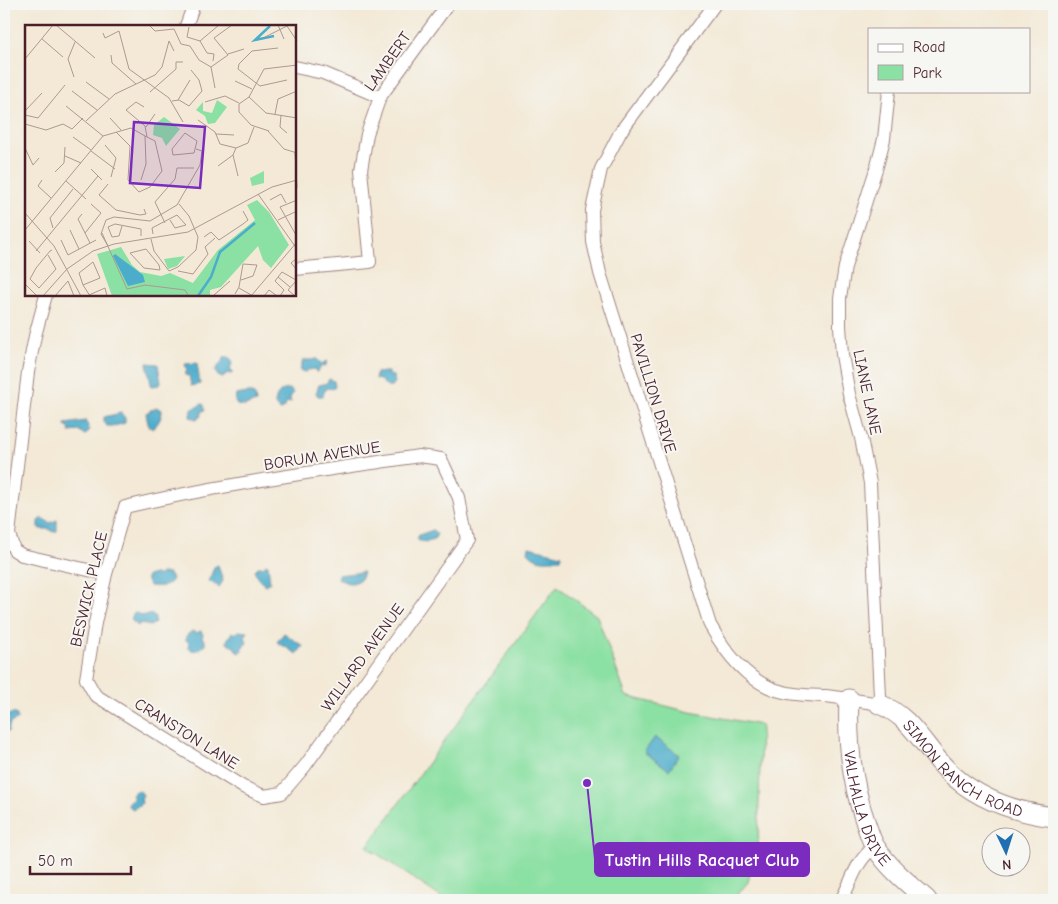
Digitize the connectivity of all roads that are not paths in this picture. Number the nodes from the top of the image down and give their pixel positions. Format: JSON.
{"nodes":[{"id":1,"x":194,"y":4,"type":"edge"},
{"id":2,"x":448,"y":4,"type":"edge"},
{"id":3,"x":714,"y":4,"type":"edge"},
{"id":4,"x":186,"y":25,"type":"edge"},
{"id":5,"x":296,"y":67,"type":"edge"},
{"id":6,"x":888,"y":92,"type":"edge"},
{"id":7,"x":380,"y":97,"type":"junction"},
{"id":8,"x":296,"y":269,"type":"edge"},
{"id":9,"x":46,"y":296,"type":"edge"},
{"id":10,"x":125,"y":507,"type":"joint"},
{"id":11,"x":467,"y":540,"type":"joint"},
{"id":12,"x":106,"y":574,"type":"junction"},
{"id":13,"x":86,"y":679,"type":"joint"},
{"id":14,"x":849,"y":699,"type":"junction"},
{"id":15,"x":879,"y":704,"type":"junction"},
{"id":16,"x":282,"y":793,"type":"joint"},
{"id":17,"x":1054,"y":817,"type":"edge"},
{"id":18,"x":874,"y":846,"type":"junction"},
{"id":19,"x":841,"y":900,"type":"edge"},
{"id":20,"x":927,"y":900,"type":"edge"}],
"edges":[{"from":1,"to":4,"type":"street"},
{"from":2,"to":7,"type":"street","name":"LAMBERT"},
{"from":3,"to":14,"type":"street","name":"PAVILLION DRIVE"},
{"from":5,"to":7,"type":"street"},
{"from":6,"to":15,"type":"street","name":"LIANE LANE"},
{"from":7,"to":8,"type":"street","name":"LAMBERT"},
{"from":9,"to":12,"type":"street"},
{"from":10,"to":11,"type":"street","name":"BORUM AVENUE"},
{"from":10,"to":12,"type":"street","name":"BESWICK PLACE"},
{"from":11,"to":16,"type":"street","name":"WILLARD AVENUE"},
{"from":12,"to":13,"type":"street","name":"BESWICK PLACE"},
{"from":13,"to":16,"type":"street","name":"CRANSTON LANE"},
{"from":14,"to":15,"type":"street","name":"PAVILLION DRIVE"},
{"from":14,"to":18,"type":"street","name":"VALHALLA DRIVE"},
{"from":15,"to":17,"type":"street","name":"SIMON RANCH ROAD"},
{"from":18,"to":19,"type":"street"},
{"from":18,"to":20,"type":"street","name":"VALHALLA DRIVE"}]}
